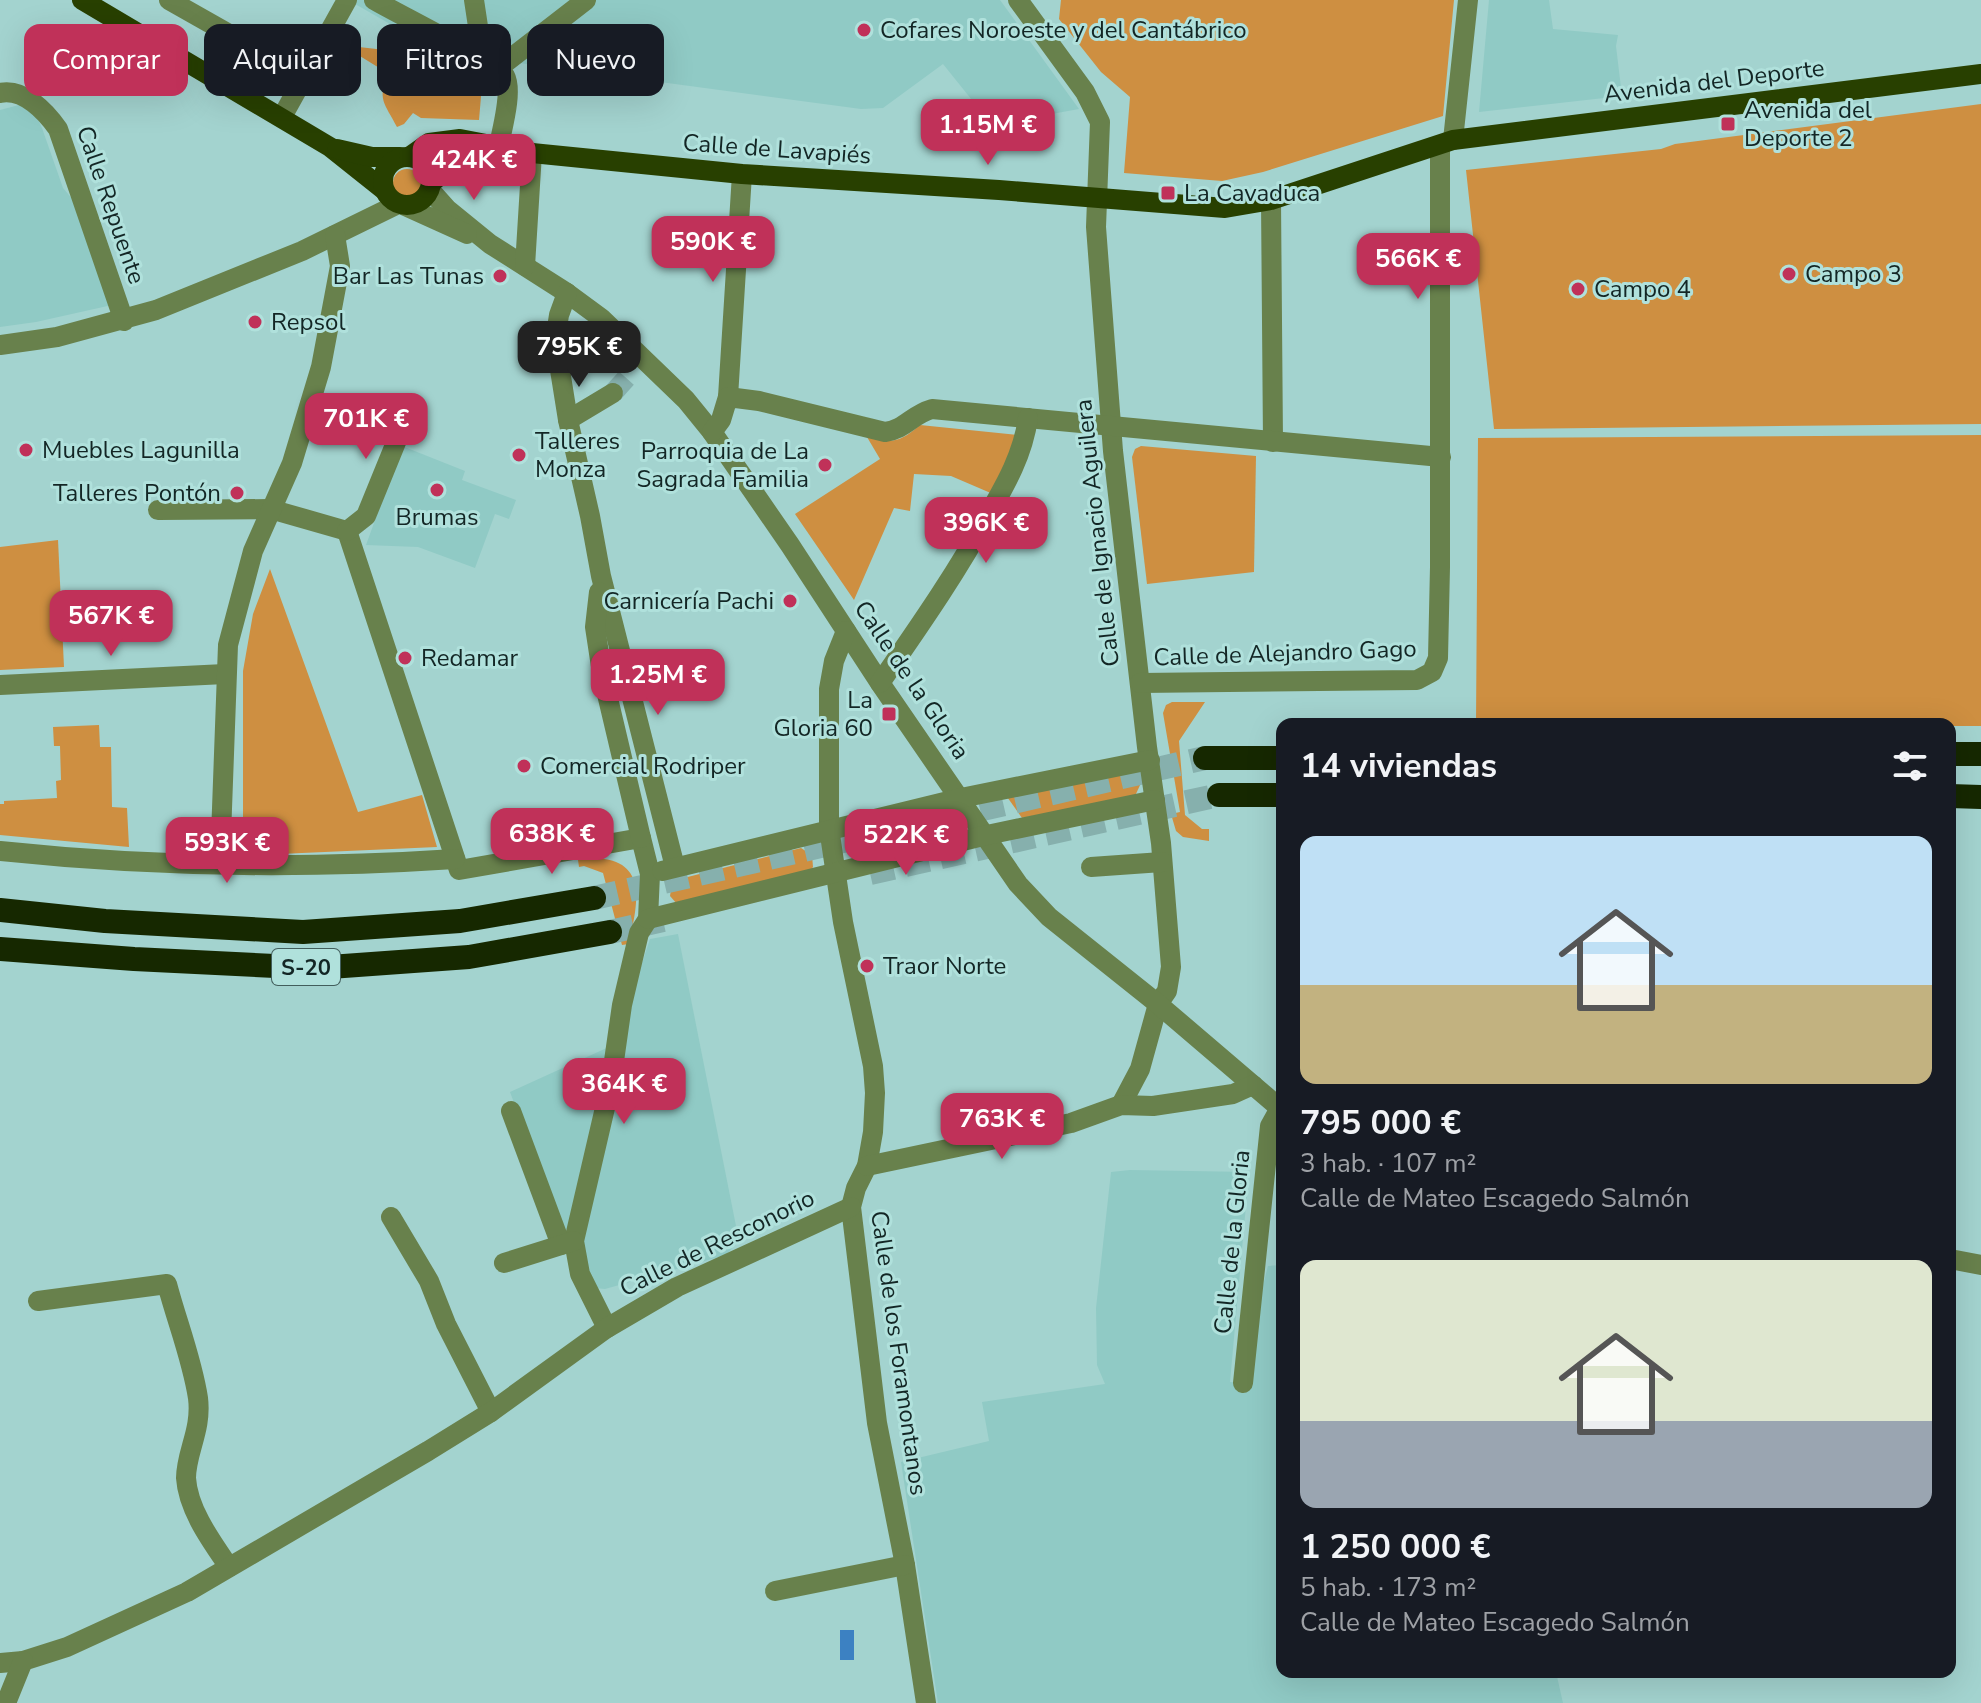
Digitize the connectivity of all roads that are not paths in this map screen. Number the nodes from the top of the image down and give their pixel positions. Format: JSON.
{"nodes":[{"id":1,"x":169,"y":0,"type":"edge"},
{"id":2,"x":347,"y":0,"type":"edge"},
{"id":3,"x":374,"y":0,"type":"edge"},
{"id":4,"x":474,"y":0,"type":"edge"},
{"id":5,"x":586,"y":0,"type":"edge"},
{"id":6,"x":1018,"y":0,"type":"edge"},
{"id":7,"x":1468,"y":0,"type":"edge"},
{"id":8,"x":95,"y":3,"type":"edge"},
{"id":9,"x":211,"y":24,"type":"edge"},
{"id":10,"x":334,"y":24,"type":"edge"},
{"id":11,"x":417,"y":24,"type":"edge"},
{"id":12,"x":478,"y":24,"type":"edge"},
{"id":13,"x":511,"y":58,"type":"edge"},
{"id":14,"x":1981,"y":74,"type":"edge"},
{"id":15,"x":0,"y":93,"type":"edge"},
{"id":16,"x":294,"y":96,"type":"edge"},
{"id":17,"x":509,"y":96,"type":"edge"},
{"id":18,"x":282,"y":117,"type":"junction"},
{"id":19,"x":1447,"y":142,"type":"junction"},
{"id":20,"x":330,"y":147,"type":"junction"},
{"id":21,"x":516,"y":149,"type":"junction"},
{"id":22,"x":405,"y":157,"type":"junction"},
{"id":23,"x":742,"y":174,"type":"junction"},
{"id":24,"x":431,"y":186,"type":"junction"},
{"id":25,"x":393,"y":198,"type":"junction"},
{"id":26,"x":1097,"y":198,"type":"junction"},
{"id":27,"x":1271,"y":200,"type":"junction"},
{"id":28,"x":335,"y":235,"type":"junction"},
{"id":29,"x":490,"y":244,"type":"junction"},
{"id":30,"x":525,"y":266,"type":"junction"},
{"id":31,"x":567,"y":293,"type":"junction"},
{"id":32,"x":124,"y":321,"type":"junction"},
{"id":33,"x":0,"y":345,"type":"edge"},
{"id":34,"x":613,"y":393,"type":"tunnel mouth"},
{"id":35,"x":728,"y":397,"type":"junction"},
{"id":36,"x":410,"y":408,"type":"dead end"},
{"id":37,"x":1028,"y":418,"type":"junction"},
{"id":38,"x":568,"y":420,"type":"junction"},
{"id":39,"x":1111,"y":426,"type":"junction"},
{"id":40,"x":712,"y":432,"type":"junction"},
{"id":41,"x":1273,"y":442,"type":"junction"},
{"id":42,"x":1441,"y":457,"type":"junction"},
{"id":43,"x":270,"y":509,"type":"junction"},
{"id":44,"x":158,"y":510,"type":"dead end"},
{"id":45,"x":347,"y":531,"type":"junction"},
{"id":46,"x":601,"y":576,"type":"junction"},
{"id":47,"x":846,"y":631,"type":"junction"},
{"id":48,"x":225,"y":674,"type":"junction"},
{"id":49,"x":880,"y":683,"type":"junction"},
{"id":50,"x":1140,"y":683,"type":"junction"},
{"id":51,"x":0,"y":685,"type":"edge"},
{"id":52,"x":1956,"y":754,"type":"edge"},
{"id":53,"x":1981,"y":754,"type":"edge"},
{"id":54,"x":1205,"y":758,"type":"tunnel mouth"},
{"id":55,"x":1276,"y":758,"type":"edge"},
{"id":56,"x":1150,"y":760,"type":"junction"},
{"id":57,"x":1219,"y":795,"type":"tunnel mouth"},
{"id":58,"x":1276,"y":795,"type":"edge"},
{"id":59,"x":1956,"y":796,"type":"edge"},
{"id":60,"x":1981,"y":797,"type":"edge"},
{"id":61,"x":961,"y":798,"type":"junction"},
{"id":62,"x":1155,"y":800,"type":"junction"},
{"id":63,"x":829,"y":828,"type":"junction"},
{"id":64,"x":987,"y":835,"type":"junction"},
{"id":65,"x":641,"y":838,"type":"junction"},
{"id":66,"x":0,"y":851,"type":"edge"},
{"id":67,"x":1162,"y":862,"type":"junction"},
{"id":68,"x":220,"y":863,"type":"junction"},
{"id":69,"x":457,"y":865,"type":"junction"},
{"id":70,"x":675,"y":867,"type":"junction"},
{"id":71,"x":1091,"y":867,"type":"dead end"},
{"id":72,"x":835,"y":872,"type":"junction"},
{"id":73,"x":650,"y":874,"type":"junction"},
{"id":74,"x":594,"y":898,"type":"tunnel mouth"},
{"id":75,"x":0,"y":910,"type":"edge"},
{"id":76,"x":648,"y":919,"type":"junction"},
{"id":77,"x":610,"y":932,"type":"tunnel mouth"},
{"id":78,"x":0,"y":949,"type":"edge"},
{"id":79,"x":1158,"y":1004,"type":"junction"},
{"id":80,"x":1253,"y":1085,"type":"junction"},
{"id":81,"x":1121,"y":1105,"type":"junction"},
{"id":82,"x":1276,"y":1105,"type":"edge"},
{"id":83,"x":511,"y":1111,"type":"dead end"},
{"id":84,"x":1276,"y":1117,"type":"edge"},
{"id":85,"x":867,"y":1166,"type":"junction"},
{"id":86,"x":851,"y":1207,"type":"junction"},
{"id":87,"x":391,"y":1217,"type":"dead end"},
{"id":88,"x":568,"y":1243,"type":"junction"},
{"id":89,"x":1956,"y":1260,"type":"edge"},
{"id":90,"x":504,"y":1263,"type":"dead end"},
{"id":91,"x":1981,"y":1265,"type":"edge"},
{"id":92,"x":38,"y":1301,"type":"dead end"},
{"id":93,"x":607,"y":1328,"type":"junction"},
{"id":94,"x":1243,"y":1383,"type":"dead end"},
{"id":95,"x":491,"y":1412,"type":"junction"},
{"id":96,"x":905,"y":1565,"type":"junction"},
{"id":97,"x":229,"y":1567,"type":"junction"},
{"id":98,"x":775,"y":1591,"type":"dead end"},
{"id":99,"x":23,"y":1661,"type":"junction"},
{"id":100,"x":0,"y":1663,"type":"edge"},
{"id":101,"x":6,"y":1703,"type":"edge"},
{"id":102,"x":926,"y":1703,"type":"edge"}],
"edges":[{"from":1,"to":9,"type":"street"},
{"from":2,"to":10,"type":"street"},
{"from":3,"to":11,"type":"street"},
{"from":4,"to":12,"type":"street"},
{"from":5,"to":13,"type":"street"},
{"from":6,"to":26,"type":"street","name":"Calle de Ignacio Aguilera"},
{"from":7,"to":19,"type":"street"},
{"from":8,"to":18,"type":"main road"},
{"from":14,"to":19,"type":"main road","name":"Avenida del Deporte"},
{"from":15,"to":32,"type":"street","name":"Calle Repuente"},
{"from":16,"to":18,"type":"street"},
{"from":17,"to":21,"type":"street"},
{"from":18,"to":20,"type":"main road"},
{"from":19,"to":27,"type":"main road","name":"Calle de Lavapiés"},
{"from":19,"to":42,"type":"street"},
{"from":20,"to":22,"type":"main road"},
{"from":20,"to":25,"type":"main road"},
{"from":21,"to":22,"type":"main road","name":"Calle de Lavapiés"},
{"from":21,"to":23,"type":"main road","name":"Calle de Lavapiés"},
{"from":21,"to":24,"type":"main road","name":"Calle de Lavapiés"},
{"from":21,"to":30,"type":"street"},
{"from":22,"to":24,"type":"main road"},
{"from":22,"to":25,"type":"main road"},
{"from":23,"to":26,"type":"main road","name":"Calle de Lavapiés"},
{"from":23,"to":35,"type":"street"},
{"from":24,"to":25,"type":"main road"},
{"from":24,"to":29,"type":"street","name":"Calle de la Gloria"},
{"from":25,"to":28,"type":"street","name":"Calle Repuente"},
{"from":25,"to":29,"type":"street","name":"Calle de la Gloria"},
{"from":26,"to":27,"type":"main road","name":"Calle de Lavapiés"},
{"from":26,"to":39,"type":"street","name":"Calle de Ignacio Aguilera"},
{"from":27,"to":41,"type":"street"},
{"from":28,"to":32,"type":"street","name":"Calle Repuente"},
{"from":28,"to":43,"type":"street"},
{"from":29,"to":30,"type":"street","name":"Calle de la Gloria"},
{"from":30,"to":31,"type":"street","name":"Calle de la Gloria"},
{"from":31,"to":38,"type":"street"},
{"from":31,"to":40,"type":"street","name":"Calle de la Gloria"},
{"from":32,"to":33,"type":"street","name":"Calle Repuente"},
{"from":34,"to":38,"type":"street"},
{"from":35,"to":37,"type":"street"},
{"from":35,"to":40,"type":"street"},
{"from":36,"to":45,"type":"street"},
{"from":37,"to":39,"type":"street"},
{"from":37,"to":49,"type":"street"},
{"from":38,"to":46,"type":"street"},
{"from":39,"to":41,"type":"street"},
{"from":39,"to":50,"type":"street","name":"Calle de Ignacio Aguilera"},
{"from":40,"to":47,"type":"street","name":"Calle de la Gloria"},
{"from":41,"to":42,"type":"street"},
{"from":42,"to":50,"type":"street","name":"Calle de Alejandro Gago"},
{"from":43,"to":44,"type":"street"},
{"from":43,"to":45,"type":"street"},
{"from":43,"to":48,"type":"street"},
{"from":45,"to":69,"type":"street"},
{"from":46,"to":65,"type":"street"},
{"from":46,"to":70,"type":"street"},
{"from":47,"to":49,"type":"street","name":"Calle de la Gloria"},
{"from":47,"to":63,"type":"street","name":"Calle de los Foramontanos"},
{"from":48,"to":51,"type":"street"},
{"from":48,"to":68,"type":"street"},
{"from":49,"to":61,"type":"street","name":"Calle de la Gloria"},
{"from":50,"to":56,"type":"street","name":"Calle de Ignacio Aguilera"},
{"from":52,"to":53,"type":"highway"},
{"from":54,"to":55,"type":"highway"},
{"from":56,"to":61,"type":"street"},
{"from":56,"to":62,"type":"street","name":"Calle de Ignacio Aguilera"},
{"from":57,"to":58,"type":"highway"},
{"from":59,"to":60,"type":"highway"},
{"from":61,"to":63,"type":"street"},
{"from":61,"to":64,"type":"street","name":"Calle de la Gloria"},
{"from":62,"to":64,"type":"street"},
{"from":62,"to":67,"type":"street","name":"Calle de Ignacio Aguilera"},
{"from":63,"to":70,"type":"street"},
{"from":63,"to":72,"type":"street","name":"Calle de los Foramontanos"},
{"from":64,"to":72,"type":"street"},
{"from":64,"to":79,"type":"street","name":"Calle de la Gloria"},
{"from":65,"to":69,"type":"street"},
{"from":65,"to":73,"type":"street"},
{"from":66,"to":68,"type":"street"},
{"from":67,"to":71,"type":"street"},
{"from":67,"to":79,"type":"street","name":"Calle de Ignacio Aguilera"},
{"from":68,"to":69,"type":"street"},
{"from":70,"to":73,"type":"street"},
{"from":72,"to":76,"type":"street"},
{"from":72,"to":85,"type":"street","name":"Calle de los Foramontanos"},
{"from":73,"to":76,"type":"street"},
{"from":74,"to":75,"type":"highway","number":"S-20"},
{"from":76,"to":88,"type":"street"},
{"from":77,"to":78,"type":"highway","number":"S-20"},
{"from":79,"to":80,"type":"street","name":"Calle de la Gloria"},
{"from":79,"to":81,"type":"street"},
{"from":80,"to":81,"type":"street"},
{"from":80,"to":82,"type":"street","name":"Calle de la Gloria"},
{"from":81,"to":85,"type":"street"},
{"from":83,"to":88,"type":"street"},
{"from":84,"to":94,"type":"street","name":"Calle de la Gloria"},
{"from":85,"to":86,"type":"street","name":"Calle de los Foramontanos"},
{"from":86,"to":93,"type":"street","name":"Calle de Resconorio"},
{"from":86,"to":96,"type":"street","name":"Calle de los Foramontanos"},
{"from":87,"to":95,"type":"street"},
{"from":88,"to":90,"type":"street"},
{"from":88,"to":93,"type":"street"},
{"from":89,"to":91,"type":"street"},
{"from":92,"to":97,"type":"street"},
{"from":93,"to":95,"type":"street","name":"Calle de Resconorio"},
{"from":95,"to":97,"type":"street","name":"Calle de Resconorio"},
{"from":96,"to":98,"type":"street"},
{"from":96,"to":102,"type":"street","name":"Calle de los Foramontanos"},
{"from":97,"to":99,"type":"street","name":"Calle de Resconorio"},
{"from":99,"to":100,"type":"street","name":"Calle de Resconorio"},
{"from":99,"to":101,"type":"street"}]}
